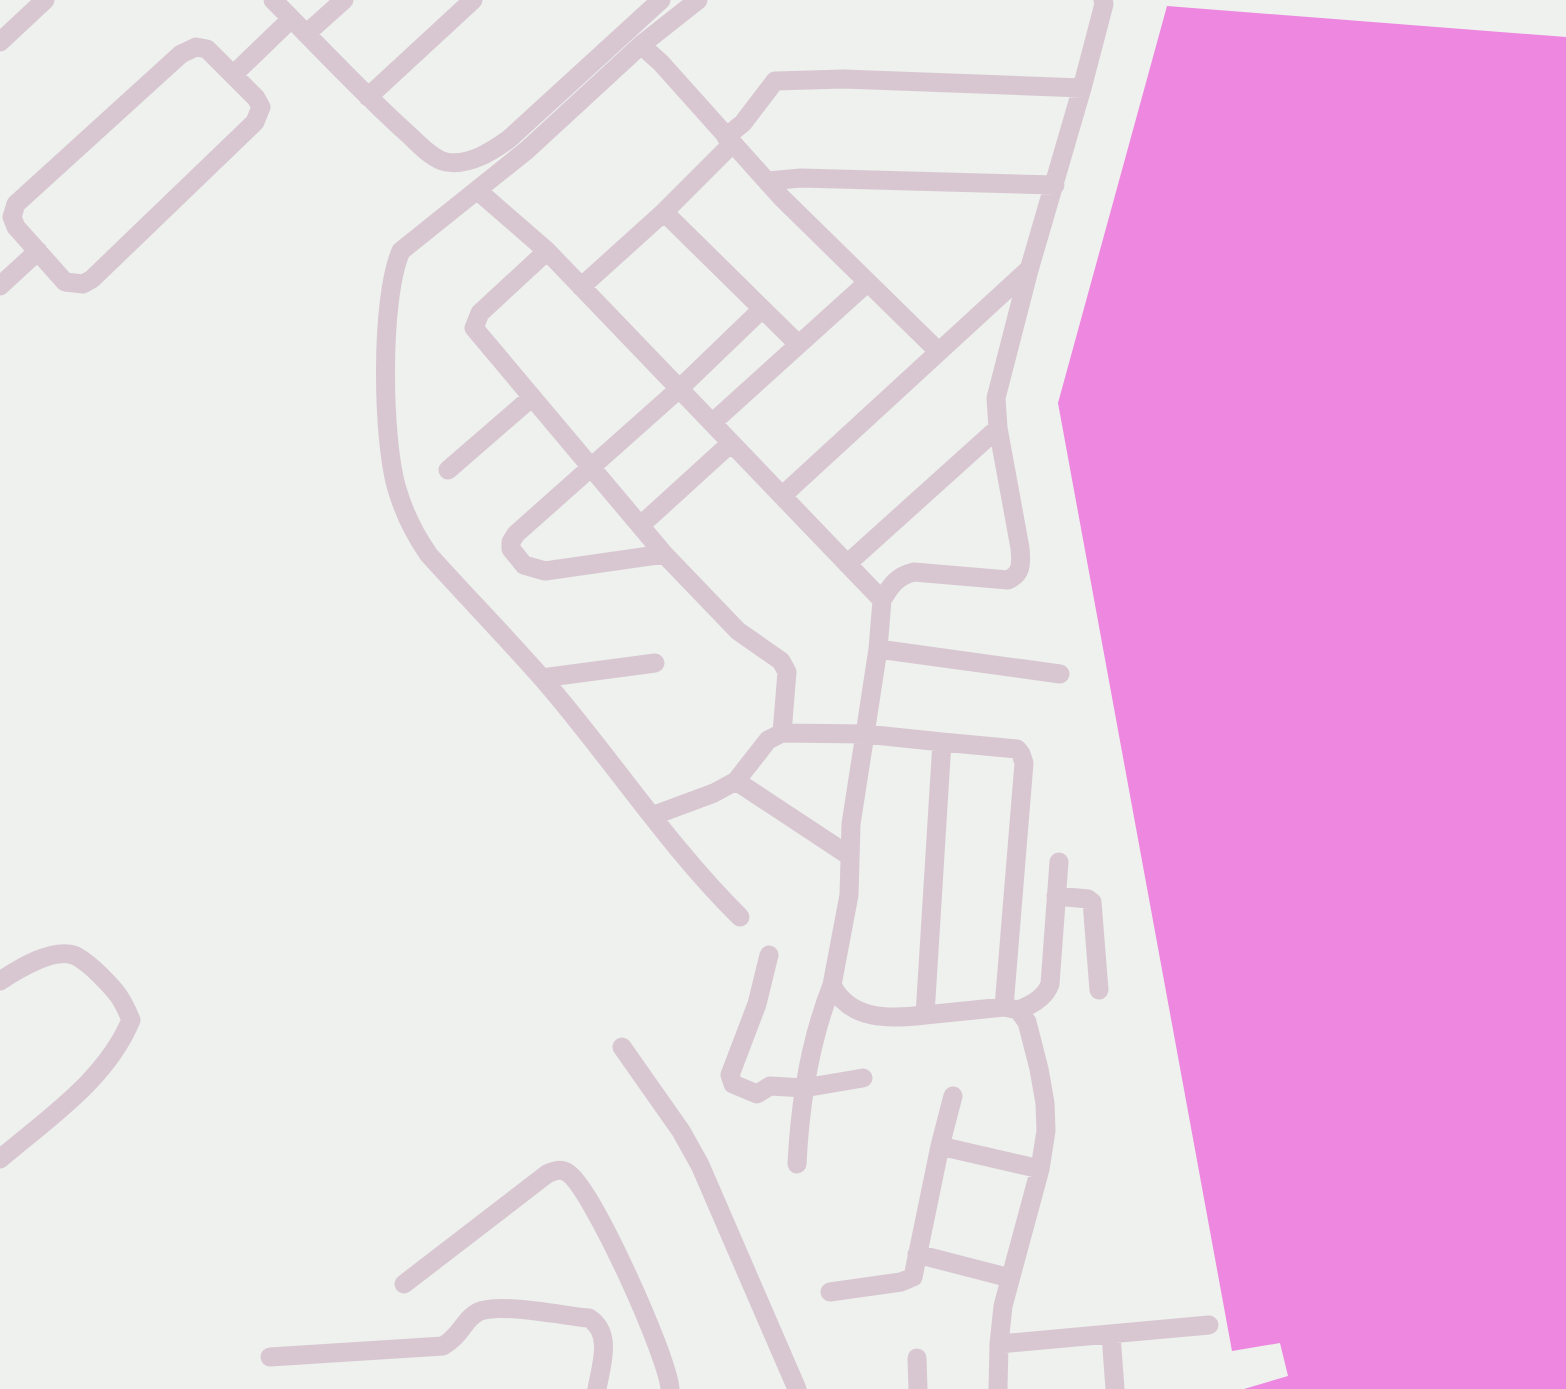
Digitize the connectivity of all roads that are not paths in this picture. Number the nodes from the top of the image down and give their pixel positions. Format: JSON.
{"nodes":[{"id":1,"x":45,"y":0,"type":"edge"},
{"id":2,"x":273,"y":0,"type":"edge"},
{"id":3,"x":344,"y":0,"type":"edge"},
{"id":4,"x":473,"y":0,"type":"edge"},
{"id":5,"x":661,"y":0,"type":"edge"},
{"id":6,"x":698,"y":0,"type":"edge"},
{"id":7,"x":1103,"y":0,"type":"edge"},
{"id":8,"x":291,"y":18,"type":"junction"},
{"id":9,"x":306,"y":34,"type":"junction"},
{"id":10,"x":0,"y":42,"type":"edge"},
{"id":11,"x":641,"y":45,"type":"junction"},
{"id":12,"x":233,"y":74,"type":"junction"},
{"id":13,"x":1082,"y":88,"type":"junction"},
{"id":14,"x":368,"y":97,"type":"junction"},
{"id":15,"x":729,"y":141,"type":"junction"},
{"id":16,"x":768,"y":181,"type":"junction"},
{"id":17,"x":1055,"y":184,"type":"junction"},
{"id":18,"x":476,"y":190,"type":"junction"},
{"id":19,"x":664,"y":212,"type":"junction"},
{"id":20,"x":547,"y":251,"type":"junction"},
{"id":21,"x":38,"y":252,"type":"junction"},
{"id":22,"x":1029,"y":270,"type":"junction"},
{"id":23,"x":868,"y":282,"type":"junction"},
{"id":24,"x":0,"y":286,"type":"edge"},
{"id":25,"x":581,"y":286,"type":"junction"},
{"id":26,"x":762,"y":309,"type":"junction"},
{"id":27,"x":798,"y":344,"type":"junction"},
{"id":28,"x":938,"y":351,"type":"junction"},
{"id":29,"x":679,"y":389,"type":"junction"},
{"id":30,"x":530,"y":398,"type":"junction"},
{"id":31,"x":712,"y":423,"type":"junction"},
{"id":32,"x":998,"y":428,"type":"junction"},
{"id":33,"x":731,"y":443,"type":"junction"},
{"id":34,"x":591,"y":469,"type":"junction"},
{"id":35,"x":448,"y":470,"type":"dead end"},
{"id":36,"x":782,"y":496,"type":"junction"},
{"id":37,"x":641,"y":525,"type":"junction"},
{"id":38,"x":664,"y":554,"type":"junction"},
{"id":39,"x":847,"y":564,"type":"junction"},
{"id":40,"x":882,"y":600,"type":"junction"},
{"id":41,"x":878,"y":649,"type":"junction"},
{"id":42,"x":655,"y":663,"type":"dead end"},
{"id":43,"x":1060,"y":674,"type":"dead end"},
{"id":44,"x":542,"y":678,"type":"junction"},
{"id":45,"x":782,"y":733,"type":"junction"},
{"id":46,"x":865,"y":734,"type":"junction"},
{"id":47,"x":942,"y":742,"type":"junction"},
{"id":48,"x":736,"y":781,"type":"junction"},
{"id":49,"x":652,"y":816,"type":"junction"},
{"id":50,"x":848,"y":855,"type":"junction"},
{"id":51,"x":1058,"y":862,"type":"dead end"},
{"id":52,"x":1056,"y":896,"type":"junction"},
{"id":53,"x":740,"y":917,"type":"dead end"},
{"id":54,"x":769,"y":955,"type":"dead end"},
{"id":55,"x":0,"y":981,"type":"edge"},
{"id":56,"x":832,"y":985,"type":"junction"},
{"id":57,"x":1099,"y":990,"type":"dead end"},
{"id":58,"x":1011,"y":1009,"type":"junction"},
{"id":59,"x":925,"y":1015,"type":"junction"},
{"id":60,"x":622,"y":1048,"type":"dead end"},
{"id":61,"x":863,"y":1078,"type":"dead end"},
{"id":62,"x":804,"y":1088,"type":"junction"},
{"id":63,"x":953,"y":1096,"type":"dead end"},
{"id":64,"x":940,"y":1146,"type":"junction"},
{"id":65,"x":0,"y":1159,"type":"edge"},
{"id":66,"x":797,"y":1164,"type":"dead end"},
{"id":67,"x":1040,"y":1169,"type":"junction"},
{"id":68,"x":917,"y":1254,"type":"junction"},
{"id":69,"x":1010,"y":1278,"type":"junction"},
{"id":70,"x":404,"y":1284,"type":"dead end"},
{"id":71,"x":830,"y":1292,"type":"dead end"},
{"id":72,"x":1209,"y":1325,"type":"dead end"},
{"id":73,"x":1111,"y":1335,"type":"junction"},
{"id":74,"x":998,"y":1344,"type":"junction"},
{"id":75,"x":270,"y":1357,"type":"dead end"},
{"id":76,"x":917,"y":1358,"type":"dead end"},
{"id":77,"x":597,"y":1389,"type":"edge"},
{"id":78,"x":670,"y":1389,"type":"edge"},
{"id":79,"x":797,"y":1389,"type":"edge"},
{"id":80,"x":918,"y":1389,"type":"edge"},
{"id":81,"x":998,"y":1389,"type":"edge"},
{"id":82,"x":1115,"y":1389,"type":"edge"}],
"edges":[{"from":1,"to":10,"type":"street"},
{"from":2,"to":8,"type":"street"},
{"from":3,"to":9,"type":"street"},
{"from":4,"to":14,"type":"street"},
{"from":5,"to":14,"type":"street"},
{"from":6,"to":11,"type":"street"},
{"from":7,"to":13,"type":"street"},
{"from":8,"to":9,"type":"street"},
{"from":8,"to":12,"type":"street"},
{"from":9,"to":14,"type":"street"},
{"from":11,"to":15,"type":"street"},
{"from":11,"to":18,"type":"street"},
{"from":12,"to":21,"type":"street"},
{"from":12,"to":21,"type":"street"},
{"from":13,"to":15,"type":"street"},
{"from":13,"to":17,"type":"street"},
{"from":15,"to":16,"type":"street"},
{"from":15,"to":19,"type":"street"},
{"from":16,"to":17,"type":"street"},
{"from":16,"to":23,"type":"street"},
{"from":17,"to":22,"type":"street"},
{"from":18,"to":20,"type":"street"},
{"from":18,"to":44,"type":"street"},
{"from":19,"to":25,"type":"street"},
{"from":19,"to":26,"type":"street"},
{"from":20,"to":25,"type":"street"},
{"from":20,"to":30,"type":"street"},
{"from":21,"to":24,"type":"street"},
{"from":22,"to":28,"type":"street"},
{"from":22,"to":32,"type":"street"},
{"from":23,"to":27,"type":"street"},
{"from":23,"to":28,"type":"street"},
{"from":25,"to":29,"type":"street"},
{"from":26,"to":27,"type":"street"},
{"from":26,"to":29,"type":"street"},
{"from":27,"to":31,"type":"street"},
{"from":28,"to":36,"type":"street"},
{"from":29,"to":31,"type":"street"},
{"from":29,"to":34,"type":"street"},
{"from":30,"to":34,"type":"street"},
{"from":30,"to":35,"type":"street"},
{"from":31,"to":33,"type":"street"},
{"from":32,"to":39,"type":"street"},
{"from":32,"to":40,"type":"street"},
{"from":33,"to":36,"type":"street"},
{"from":33,"to":37,"type":"street"},
{"from":34,"to":37,"type":"street"},
{"from":34,"to":38,"type":"street"},
{"from":36,"to":39,"type":"street"},
{"from":37,"to":38,"type":"street"},
{"from":38,"to":45,"type":"street"},
{"from":39,"to":40,"type":"street"},
{"from":40,"to":41,"type":"street"},
{"from":41,"to":43,"type":"street"},
{"from":41,"to":46,"type":"street"},
{"from":42,"to":44,"type":"street"},
{"from":44,"to":49,"type":"street"},
{"from":45,"to":46,"type":"street"},
{"from":45,"to":48,"type":"street"},
{"from":46,"to":47,"type":"street"},
{"from":46,"to":50,"type":"street"},
{"from":47,"to":58,"type":"street"},
{"from":47,"to":59,"type":"street"},
{"from":48,"to":49,"type":"street"},
{"from":48,"to":50,"type":"street"},
{"from":49,"to":53,"type":"street"},
{"from":50,"to":56,"type":"street"},
{"from":51,"to":52,"type":"street"},
{"from":52,"to":57,"type":"street"},
{"from":52,"to":58,"type":"street"},
{"from":54,"to":62,"type":"street"},
{"from":55,"to":65,"type":"street"},
{"from":56,"to":59,"type":"street"},
{"from":56,"to":62,"type":"street"},
{"from":58,"to":59,"type":"street"},
{"from":58,"to":67,"type":"street"},
{"from":60,"to":79,"type":"street"},
{"from":61,"to":62,"type":"street"},
{"from":62,"to":66,"type":"street"},
{"from":63,"to":64,"type":"street"},
{"from":64,"to":67,"type":"street"},
{"from":64,"to":68,"type":"street"},
{"from":67,"to":69,"type":"street"},
{"from":68,"to":69,"type":"street"},
{"from":68,"to":71,"type":"street"},
{"from":69,"to":74,"type":"street"},
{"from":70,"to":78,"type":"street"},
{"from":72,"to":73,"type":"street"},
{"from":73,"to":74,"type":"street"},
{"from":73,"to":82,"type":"street"},
{"from":74,"to":81,"type":"street"},
{"from":75,"to":77,"type":"street"},
{"from":76,"to":80,"type":"street"}]}
